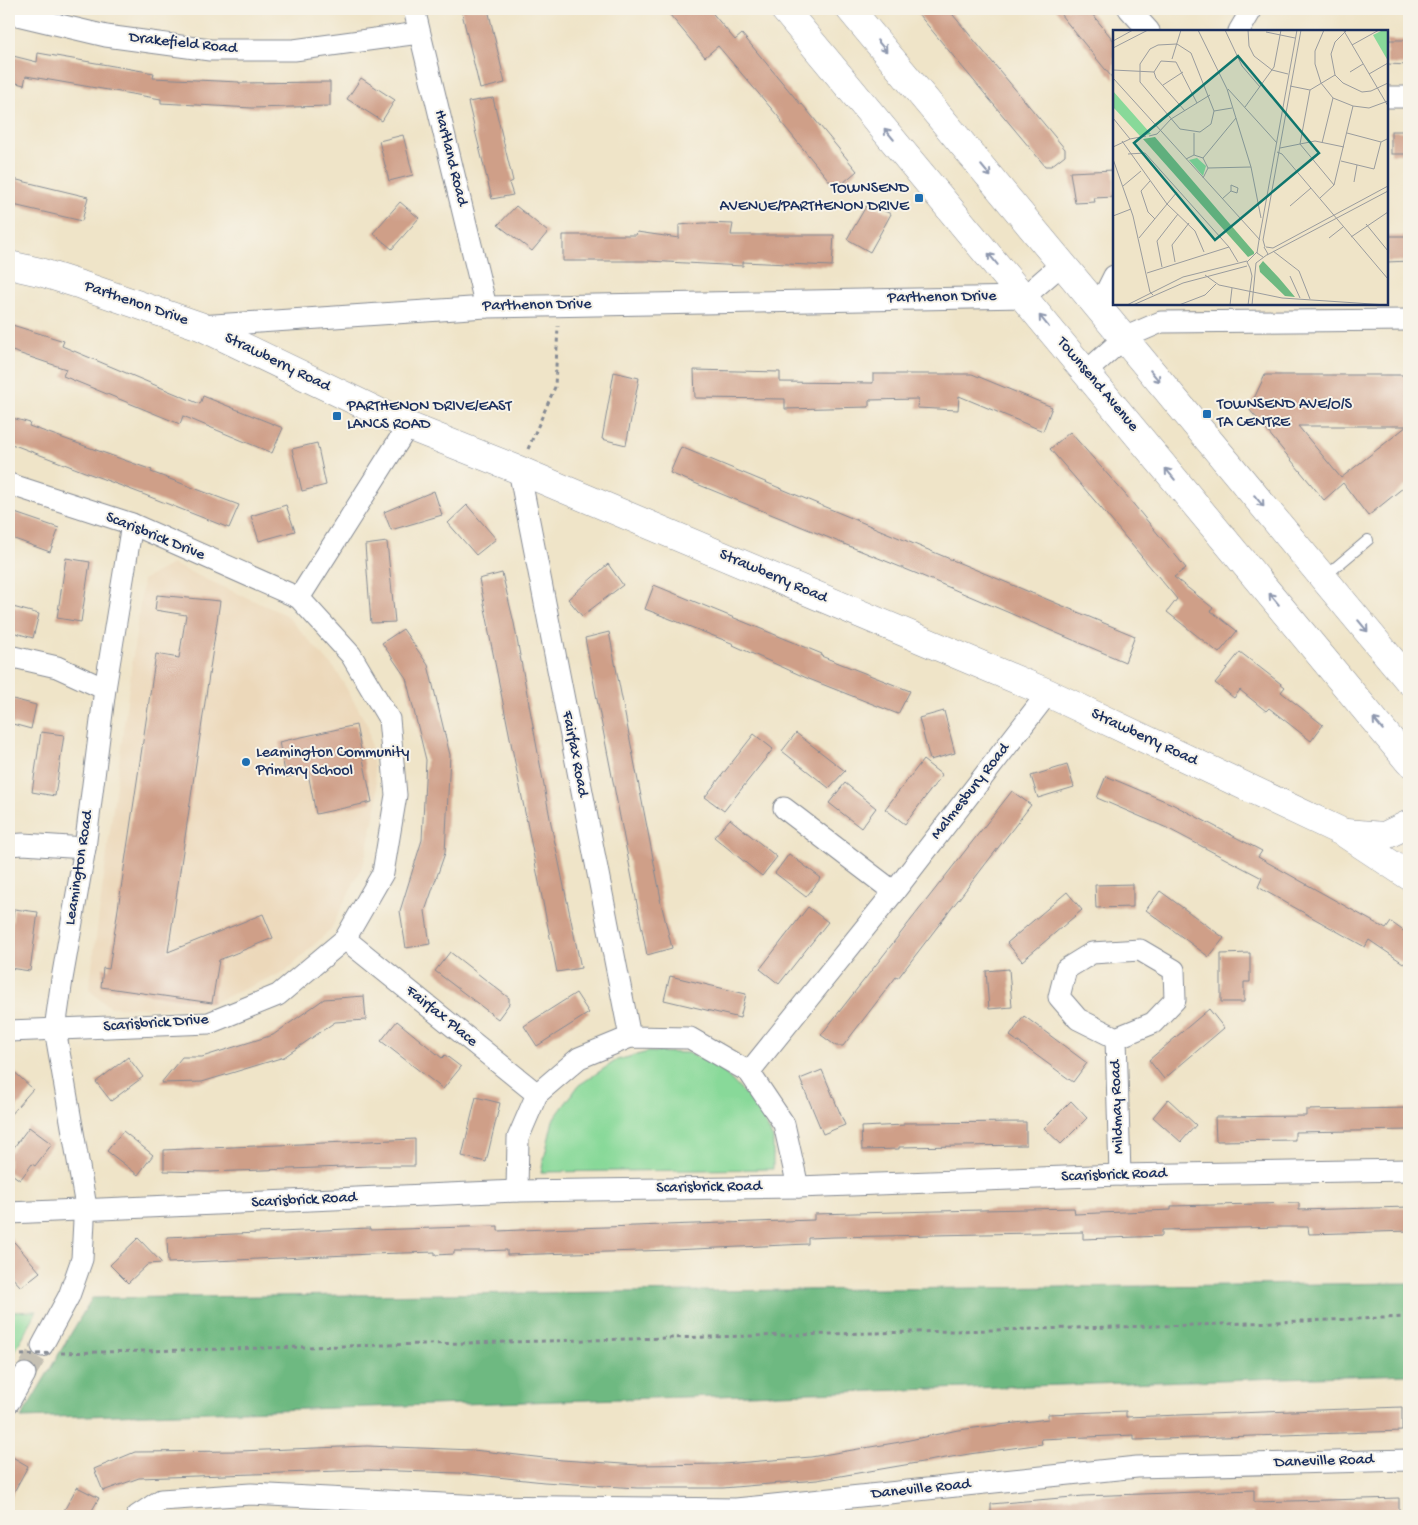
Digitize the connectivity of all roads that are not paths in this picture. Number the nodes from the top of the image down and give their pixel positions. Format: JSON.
{"nodes":[{"id":1,"x":414,"y":9,"type":"edge"},
{"id":2,"x":784,"y":9,"type":"edge"},
{"id":3,"x":850,"y":9,"type":"edge"},
{"id":4,"x":1129,"y":9,"type":"edge"},
{"id":5,"x":1252,"y":9,"type":"edge"},
{"id":6,"x":9,"y":13,"type":"edge"},
{"id":7,"x":1148,"y":30,"type":"edge"},
{"id":8,"x":1240,"y":30,"type":"edge"},
{"id":9,"x":419,"y":33,"type":"junction"},
{"id":10,"x":1388,"y":97,"type":"edge"},
{"id":11,"x":1409,"y":97,"type":"edge"},
{"id":12,"x":1063,"y":263,"type":"junction"},
{"id":13,"x":9,"y":265,"type":"edge"},
{"id":14,"x":1113,"y":278,"type":"edge"},
{"id":15,"x":1024,"y":297,"type":"junction"},
{"id":16,"x":1099,"y":306,"type":"junction"},
{"id":17,"x":486,"y":307,"type":"junction"},
{"id":18,"x":1409,"y":320,"type":"edge"},
{"id":19,"x":200,"y":326,"type":"junction"},
{"id":20,"x":1124,"y":338,"type":"junction"},
{"id":21,"x":1086,"y":372,"type":"junction"},
{"id":22,"x":408,"y":426,"type":"junction"},
{"id":23,"x":519,"y":470,"type":"junction"},
{"id":24,"x":9,"y":484,"type":"edge"},
{"id":25,"x":132,"y":524,"type":"junction"},
{"id":26,"x":1368,"y":540,"type":"dead end"},
{"id":27,"x":1323,"y":578,"type":"junction"},
{"id":28,"x":299,"y":598,"type":"junction"},
{"id":29,"x":9,"y":656,"type":"edge"},
{"id":30,"x":1409,"y":681,"type":"edge"},
{"id":31,"x":105,"y":689,"type":"junction"},
{"id":32,"x":1048,"y":693,"type":"junction"},
{"id":33,"x":1409,"y":762,"type":"edge"},
{"id":34,"x":784,"y":808,"type":"dead end"},
{"id":35,"x":1409,"y":824,"type":"edge"},
{"id":36,"x":1344,"y":833,"type":"junction"},
{"id":37,"x":9,"y":845,"type":"edge"},
{"id":38,"x":85,"y":848,"type":"junction"},
{"id":39,"x":1409,"y":876,"type":"edge"},
{"id":40,"x":894,"y":892,"type":"junction"},
{"id":41,"x":346,"y":940,"type":"junction"},
{"id":42,"x":55,"y":1029,"type":"junction"},
{"id":43,"x":9,"y":1031,"type":"edge"},
{"id":44,"x":630,"y":1037,"type":"junction"},
{"id":45,"x":1116,"y":1038,"type":"junction"},
{"id":46,"x":749,"y":1072,"type":"junction"},
{"id":47,"x":537,"y":1094,"type":"junction"},
{"id":48,"x":1409,"y":1170,"type":"edge"},
{"id":49,"x":1120,"y":1175,"type":"junction"},
{"id":50,"x":798,"y":1187,"type":"junction"},
{"id":51,"x":517,"y":1191,"type":"junction"},
{"id":52,"x":86,"y":1211,"type":"junction"},
{"id":53,"x":9,"y":1213,"type":"edge"},
{"id":54,"x":47,"y":1350,"type":"tunnel mouth"},
{"id":55,"x":23,"y":1364,"type":"tunnel mouth"},
{"id":56,"x":9,"y":1402,"type":"edge"},
{"id":57,"x":1409,"y":1460,"type":"edge"},
{"id":58,"x":736,"y":1512,"type":"edge"},
{"id":59,"x":138,"y":1516,"type":"edge"}],
"edges":[{"from":1,"to":9,"type":"street","name":"Hartland Road"},
{"from":15,"to":2,"type":"main road","name":"Townsend Avenue","one_way":true},
{"from":3,"to":12,"type":"main road","one_way":true},
{"from":4,"to":7,"type":"street"},
{"from":5,"to":8,"type":"street"},
{"from":6,"to":9,"type":"street","name":"Drakefield Road"},
{"from":9,"to":17,"type":"street","name":"Hartland Road"},
{"from":10,"to":11,"type":"street"},
{"from":12,"to":15,"type":"street"},
{"from":12,"to":16,"type":"main road"},
{"from":13,"to":19,"type":"main road","name":"Parthenon Drive"},
{"from":14,"to":16,"type":"street"},
{"from":15,"to":17,"type":"street","name":"Parthenon Drive"},
{"from":21,"to":15,"type":"main road","name":"Townsend Avenue","one_way":true},
{"from":16,"to":20,"type":"main road"},
{"from":17,"to":19,"type":"street","name":"Parthenon Drive"},
{"from":18,"to":20,"type":"street"},
{"from":19,"to":22,"type":"main road","name":"Strawberry Road"},
{"from":20,"to":21,"type":"street"},
{"from":20,"to":27,"type":"main road","one_way":true},
{"from":33,"to":21,"type":"main road","name":"Townsend Avenue","one_way":true},
{"from":22,"to":23,"type":"main road","name":"Strawberry Road"},
{"from":22,"to":28,"type":"street"},
{"from":23,"to":32,"type":"main road","name":"Strawberry Road"},
{"from":23,"to":44,"type":"street","name":"Fairfax Road"},
{"from":24,"to":25,"type":"street","name":"Scarisbrick Drive"},
{"from":25,"to":28,"type":"street","name":"Scarisbrick Drive"},
{"from":25,"to":31,"type":"street","name":"Leamington Road"},
{"from":26,"to":27,"type":"lane"},
{"from":27,"to":30,"type":"main road","one_way":true},
{"from":28,"to":41,"type":"street","name":"Scarisbrick Drive"},
{"from":29,"to":31,"type":"street"},
{"from":31,"to":38,"type":"street","name":"Leamington Road"},
{"from":32,"to":36,"type":"main road","name":"Strawberry Road"},
{"from":32,"to":40,"type":"street","name":"Malmesbury Road"},
{"from":34,"to":40,"type":"street"},
{"from":35,"to":36,"type":"main road","name":"Strawberry Road"},
{"from":36,"to":39,"type":"main road","name":"Strawberry Road"},
{"from":37,"to":38,"type":"street"},
{"from":38,"to":42,"type":"street","name":"Leamington Road"},
{"from":40,"to":46,"type":"street","name":"Malmesbury Road"},
{"from":41,"to":42,"type":"street","name":"Scarisbrick Drive"},
{"from":41,"to":47,"type":"street","name":"Fairfax Place"},
{"from":42,"to":43,"type":"street","name":"Scarisbrick Drive"},
{"from":42,"to":52,"type":"street","name":"Leamington Road"},
{"from":44,"to":46,"type":"street"},
{"from":44,"to":47,"type":"street"},
{"from":45,"to":45,"type":"street","name":"Mildmay Road"},
{"from":45,"to":49,"type":"street","name":"Mildmay Road"},
{"from":46,"to":50,"type":"street"},
{"from":47,"to":51,"type":"street"},
{"from":48,"to":49,"type":"street","name":"Scarisbrick Road"},
{"from":49,"to":50,"type":"street","name":"Scarisbrick Road"},
{"from":50,"to":51,"type":"street","name":"Scarisbrick Road"},
{"from":51,"to":52,"type":"street","name":"Scarisbrick Road"},
{"from":52,"to":53,"type":"street","name":"Scarisbrick Road"},
{"from":52,"to":54,"type":"street","name":"Leamington Road"},
{"from":55,"to":56,"type":"street"},
{"from":57,"to":58,"type":"street","name":"Daneville Road"},
{"from":58,"to":59,"type":"street","name":"Daneville Road"}]}
